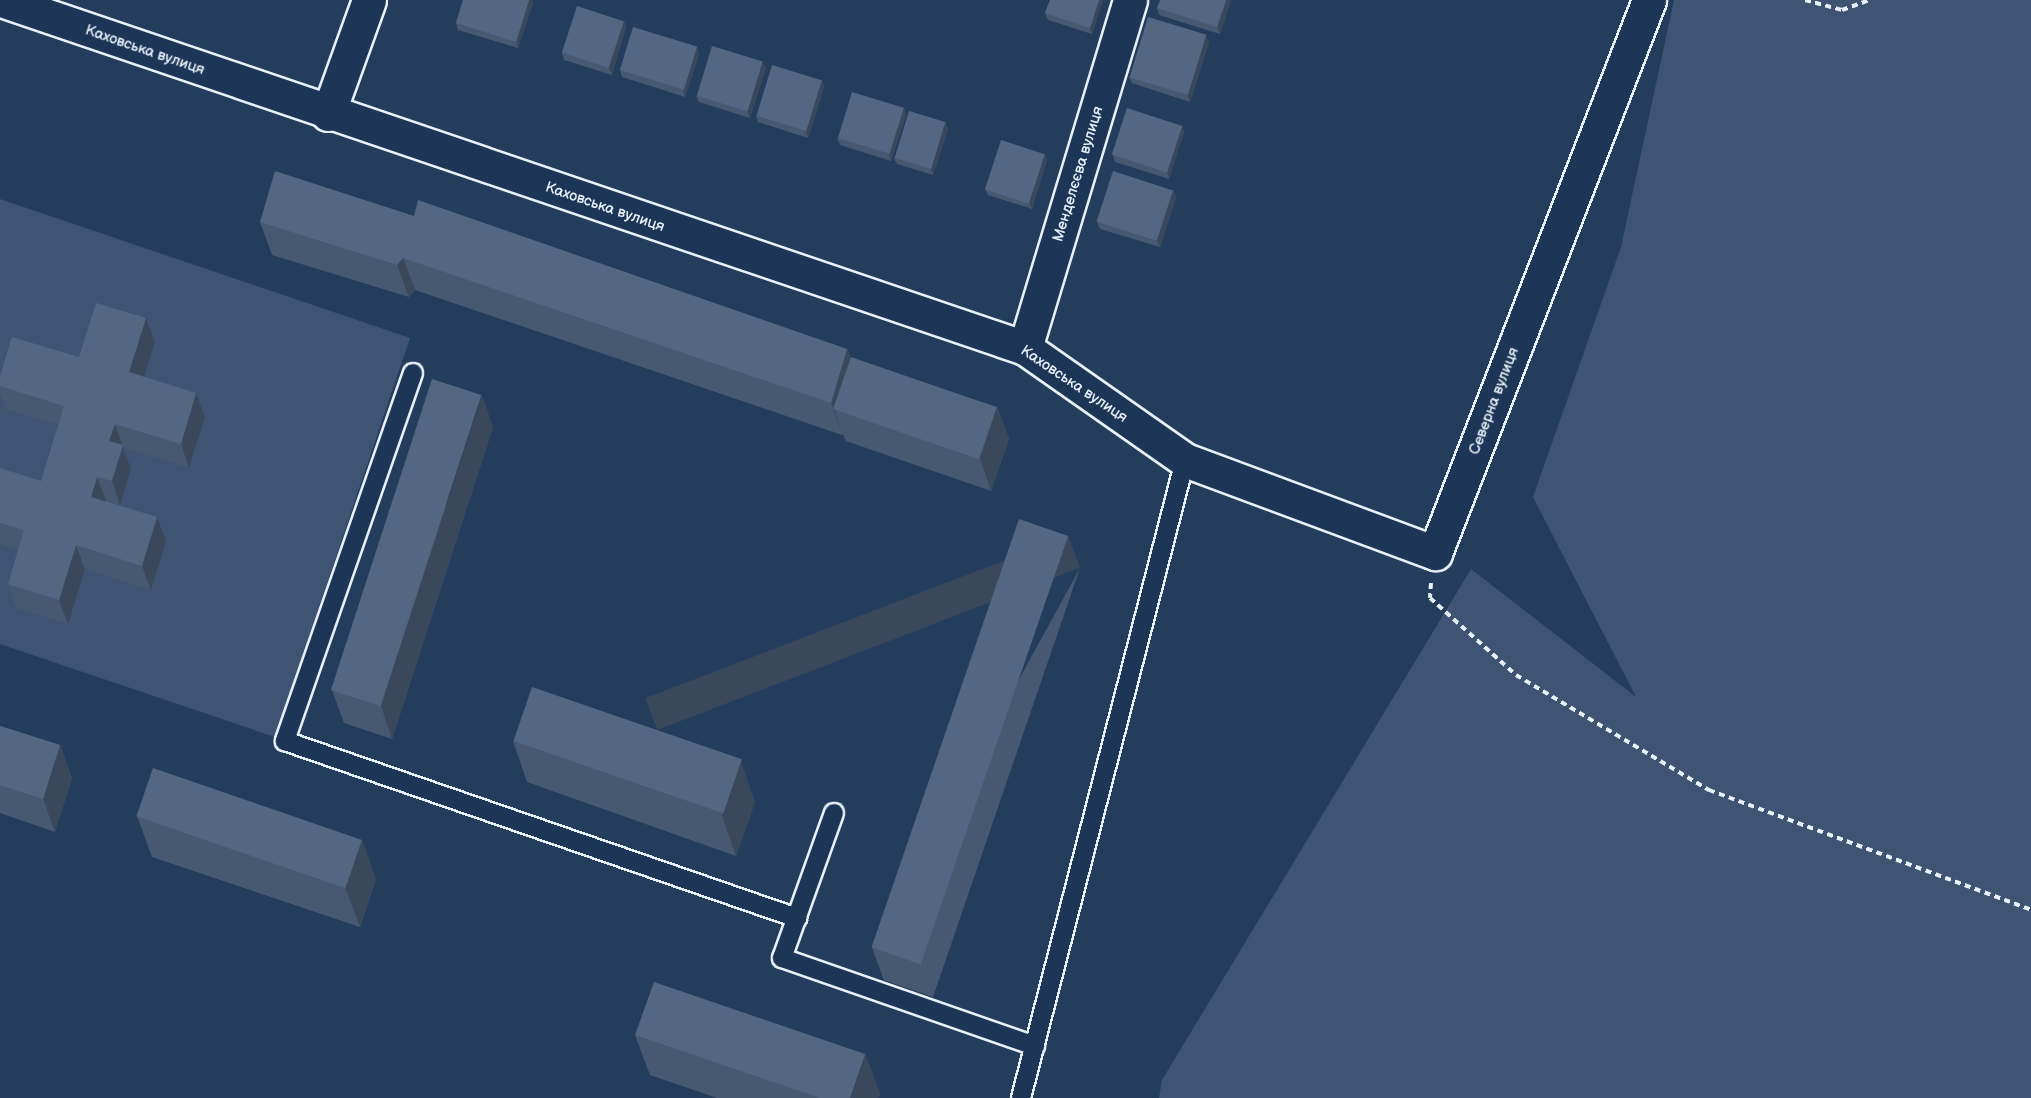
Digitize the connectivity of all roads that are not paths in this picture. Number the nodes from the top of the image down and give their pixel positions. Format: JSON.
{"nodes":[{"id":1,"x":2,"y":0,"type":"edge"},
{"id":2,"x":369,"y":0,"type":"edge"},
{"id":3,"x":1130,"y":0,"type":"edge"},
{"id":4,"x":1649,"y":0,"type":"edge"},
{"id":5,"x":328,"y":114,"type":"junction"},
{"id":6,"x":1025,"y":348,"type":"junction"},
{"id":7,"x":413,"y":373,"type":"dead end"},
{"id":8,"x":1185,"y":460,"type":"junction"},
{"id":9,"x":834,"y":813,"type":"dead end"},
{"id":10,"x":797,"y":918,"type":"junction"},
{"id":11,"x":1035,"y":1046,"type":"junction"},
{"id":12,"x":1021,"y":1098,"type":"edge"}],
"edges":[{"from":1,"to":5,"type":"street","name":"Каховська вулиця"},
{"from":2,"to":5,"type":"street"},
{"from":3,"to":6,"type":"street","name":"Менделєєва вулиця"},
{"from":4,"to":8,"type":"street","name":"Северна вулиця"},
{"from":5,"to":6,"type":"street","name":"Каховська вулиця"},
{"from":6,"to":8,"type":"street","name":"Каховська вулиця"},
{"from":7,"to":10,"type":"lane"},
{"from":8,"to":11,"type":"lane"},
{"from":9,"to":10,"type":"lane"},
{"from":10,"to":11,"type":"lane"},
{"from":11,"to":12,"type":"lane"}]}
